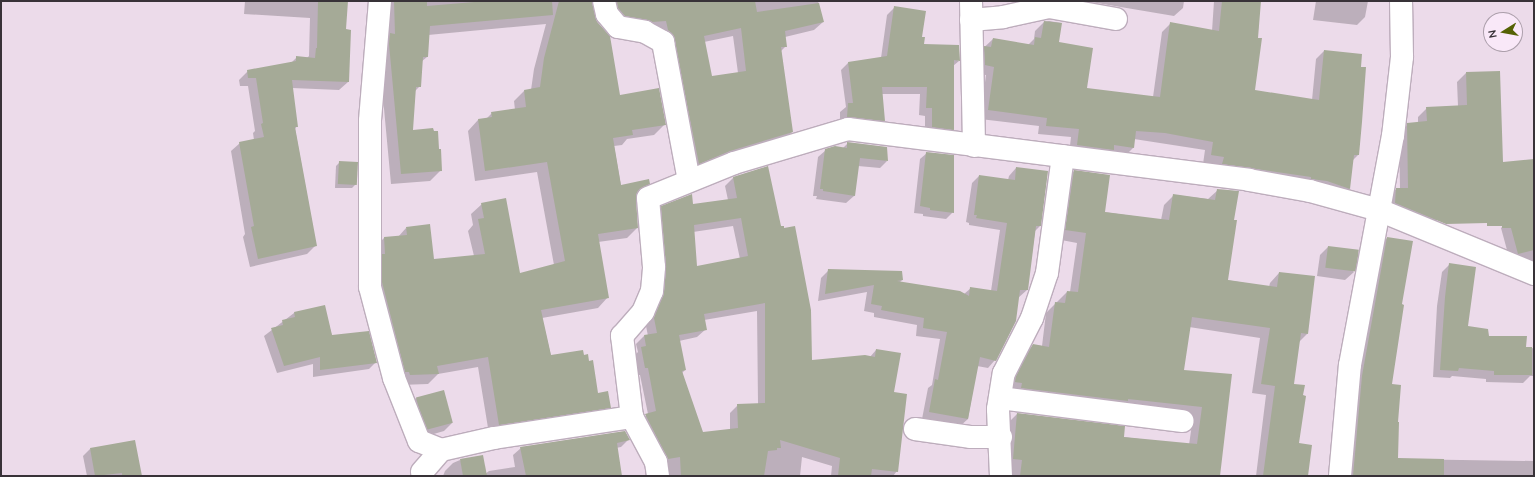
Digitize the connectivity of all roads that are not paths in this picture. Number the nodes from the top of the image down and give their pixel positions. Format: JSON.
{"nodes":[{"id":1,"x":380,"y":1,"type":"edge"},
{"id":2,"x":604,"y":1,"type":"edge"},
{"id":3,"x":1401,"y":1,"type":"edge"},
{"id":4,"x":971,"y":10,"type":"edge"},
{"id":5,"x":1116,"y":19,"type":"dead end"},
{"id":6,"x":974,"y":146,"type":"junction"},
{"id":7,"x":1063,"y":156,"type":"junction"},
{"id":8,"x":689,"y":181,"type":"junction"},
{"id":9,"x":1379,"y":210,"type":"junction"},
{"id":10,"x":1534,"y":274,"type":"edge"},
{"id":11,"x":1000,"y":398,"type":"junction"},
{"id":12,"x":632,"y":417,"type":"junction"},
{"id":13,"x":1183,"y":421,"type":"dead end"},
{"id":14,"x":915,"y":429,"type":"dead end"},
{"id":15,"x":1001,"y":437,"type":"junction"},
{"id":16,"x":441,"y":450,"type":"junction"},
{"id":17,"x":422,"y":472,"type":"dead end"},
{"id":18,"x":658,"y":476,"type":"edge"},
{"id":19,"x":1002,"y":476,"type":"edge"},
{"id":20,"x":1340,"y":476,"type":"edge"}],
"edges":[{"from":1,"to":16,"type":"street"},
{"from":2,"to":8,"type":"street"},
{"from":3,"to":9,"type":"street"},
{"from":4,"to":5,"type":"street"},
{"from":4,"to":6,"type":"street"},
{"from":6,"to":7,"type":"street"},
{"from":6,"to":8,"type":"street"},
{"from":7,"to":9,"type":"street"},
{"from":7,"to":11,"type":"street"},
{"from":8,"to":12,"type":"street"},
{"from":9,"to":10,"type":"street"},
{"from":9,"to":20,"type":"street"},
{"from":11,"to":13,"type":"street"},
{"from":11,"to":15,"type":"street"},
{"from":12,"to":16,"type":"street"},
{"from":12,"to":18,"type":"street"},
{"from":14,"to":15,"type":"street"},
{"from":15,"to":19,"type":"street"},
{"from":16,"to":17,"type":"street"}]}
